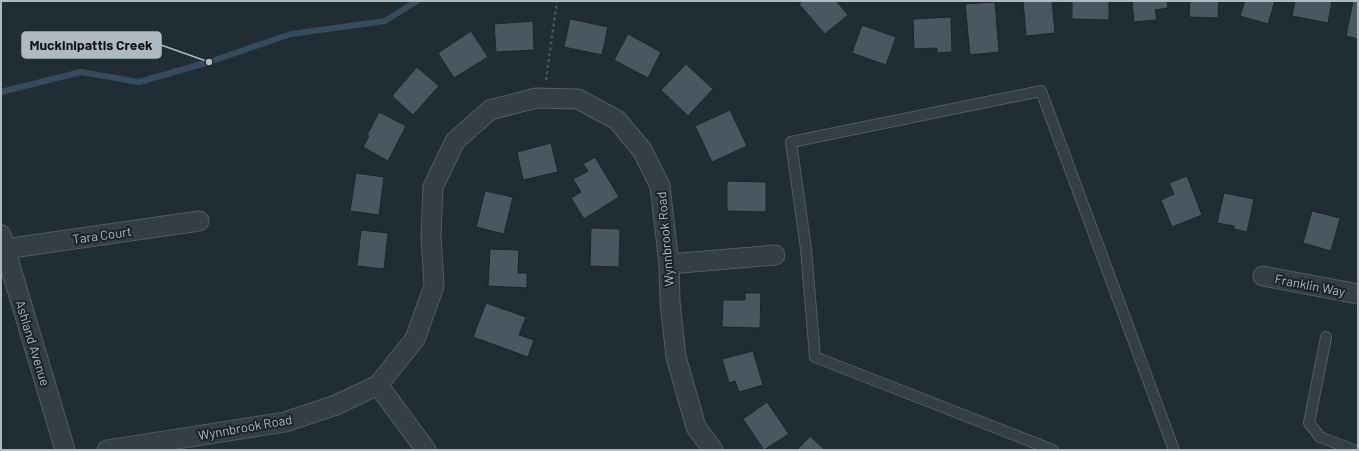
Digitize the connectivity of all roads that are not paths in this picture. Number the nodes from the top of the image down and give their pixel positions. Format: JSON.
{"nodes":[{"id":1,"x":199,"y":221,"type":"dead end"},
{"id":2,"x":3,"y":242,"type":"edge"},
{"id":3,"x":775,"y":255,"type":"dead end"},
{"id":4,"x":669,"y":264,"type":"junction"},
{"id":5,"x":1263,"y":276,"type":"dead end"},
{"id":6,"x":1358,"y":294,"type":"edge"},
{"id":7,"x":1326,"y":337,"type":"dead end"},
{"id":8,"x":378,"y":385,"type":"junction"},
{"id":9,"x":65,"y":450,"type":"edge"},
{"id":10,"x":107,"y":450,"type":"edge"},
{"id":11,"x":426,"y":450,"type":"edge"},
{"id":12,"x":713,"y":450,"type":"edge"},
{"id":13,"x":1053,"y":450,"type":"edge"},
{"id":14,"x":1174,"y":450,"type":"edge"},
{"id":15,"x":1354,"y":450,"type":"edge"}],
"edges":[{"from":1,"to":2,"type":"street","name":"Tara Court"},
{"from":2,"to":9,"type":"street","name":"Ashland Avenue"},
{"from":3,"to":4,"type":"street"},
{"from":4,"to":8,"type":"street","name":"Wynnbrook Road"},
{"from":4,"to":12,"type":"street","name":"Wynnbrook Road"},
{"from":5,"to":6,"type":"street","name":"Franklin Way"},
{"from":7,"to":15,"type":"lane"},
{"from":8,"to":10,"type":"street","name":"Wynnbrook Road"},
{"from":8,"to":11,"type":"street"},
{"from":13,"to":14,"type":"lane"}]}
